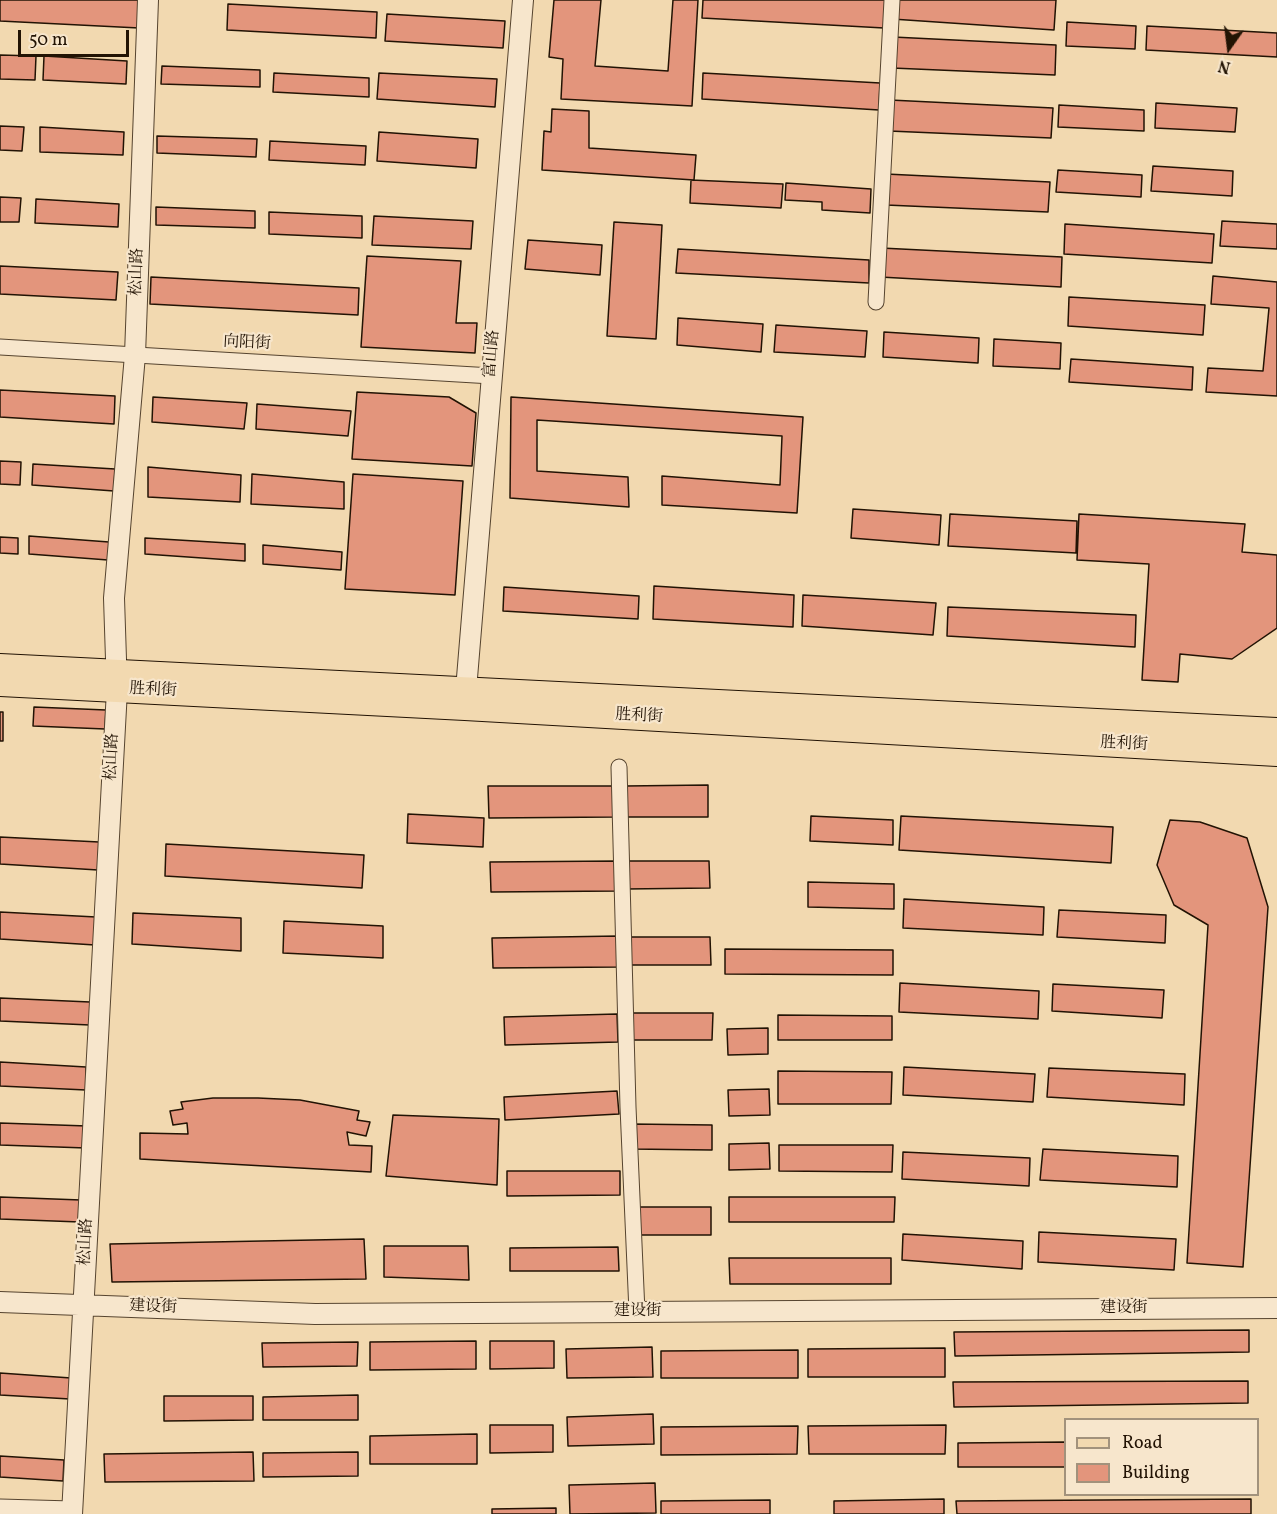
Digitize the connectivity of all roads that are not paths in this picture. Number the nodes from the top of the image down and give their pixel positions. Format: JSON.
{"nodes":[{"id":1,"x":148,"y":0,"type":"edge"},
{"id":2,"x":523,"y":0,"type":"edge"},
{"id":3,"x":892,"y":0,"type":"edge"},
{"id":4,"x":876,"y":302,"type":"dead end"},
{"id":5,"x":0,"y":347,"type":"edge"},
{"id":6,"x":135,"y":355,"type":"junction"},
{"id":7,"x":492,"y":376,"type":"junction"},
{"id":8,"x":0,"y":666,"type":"edge"},
{"id":9,"x":117,"y":681,"type":"junction"},
{"id":10,"x":0,"y":684,"type":"edge"},
{"id":11,"x":465,"y":699,"type":"junction"},
{"id":12,"x":1277,"y":730,"type":"edge"},
{"id":13,"x":1277,"y":754,"type":"edge"},
{"id":14,"x":619,"y":767,"type":"dead end"},
{"id":15,"x":0,"y":1302,"type":"edge"},
{"id":16,"x":83,"y":1305,"type":"junction"},
{"id":17,"x":1277,"y":1308,"type":"edge"},
{"id":18,"x":637,"y":1312,"type":"junction"},
{"id":19,"x":0,"y":1507,"type":"edge"},
{"id":20,"x":72,"y":1511,"type":"edge"}],
"edges":[{"from":1,"to":6,"type":"street","name":"松山路"},
{"from":2,"to":7,"type":"street","name":"富山路"},
{"from":3,"to":4,"type":"street"},
{"from":5,"to":6,"type":"street","name":"向阳街"},
{"from":6,"to":7,"type":"street","name":"向阳街"},
{"from":6,"to":9,"type":"street","name":"松山路"},
{"from":7,"to":11,"type":"street","name":"富山路"},
{"from":8,"to":9,"type":"main road","name":"胜利街"},
{"from":9,"to":10,"type":"main road","name":"胜利街"},
{"from":9,"to":11,"type":"main road","name":"胜利街"},
{"from":9,"to":16,"type":"street","name":"松山路"},
{"from":11,"to":12,"type":"main road","name":"胜利街"},
{"from":11,"to":13,"type":"main road","name":"胜利街"},
{"from":14,"to":18,"type":"street"},
{"from":15,"to":16,"type":"street","name":"建设街"},
{"from":16,"to":18,"type":"street","name":"建设街"},
{"from":16,"to":20,"type":"street","name":"松山路"},
{"from":17,"to":18,"type":"street","name":"建设街"},
{"from":19,"to":20,"type":"street"}]}
